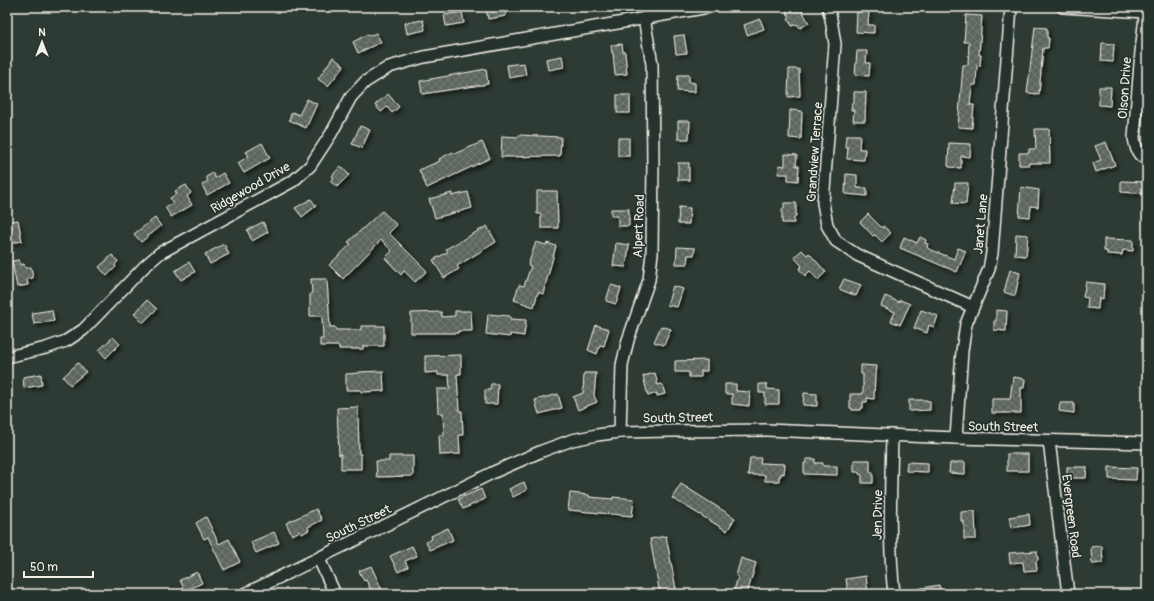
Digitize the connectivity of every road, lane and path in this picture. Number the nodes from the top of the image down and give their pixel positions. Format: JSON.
{"nodes":[{"id":1,"x":709,"y":7,"type":"edge"},
{"id":2,"x":828,"y":7,"type":"edge"},
{"id":3,"x":1011,"y":7,"type":"edge"},
{"id":4,"x":1063,"y":7,"type":"edge"},
{"id":5,"x":1146,"y":10,"type":"edge"},
{"id":6,"x":644,"y":18,"type":"junction"},
{"id":7,"x":1147,"y":159,"type":"edge"},
{"id":8,"x":973,"y":307,"type":"junction"},
{"id":9,"x":7,"y":357,"type":"edge"},
{"id":10,"x":620,"y":432,"type":"junction"},
{"id":11,"x":892,"y":435,"type":"junction"},
{"id":12,"x":956,"y":438,"type":"junction"},
{"id":13,"x":1049,"y":441,"type":"junction"},
{"id":14,"x":1147,"y":443,"type":"edge"},
{"id":15,"x":319,"y":558,"type":"junction"},
{"id":16,"x":245,"y":594,"type":"edge"},
{"id":17,"x":335,"y":594,"type":"edge"},
{"id":18,"x":894,"y":594,"type":"edge"},
{"id":19,"x":1068,"y":594,"type":"edge"}],
"edges":[{"from":1,"to":6,"type":"street","name":"Ridgewood Drive"},
{"from":2,"to":8,"type":"street","name":"Grandview Terrace"},
{"from":3,"to":8,"type":"street","name":"Janet Lane"},
{"from":4,"to":5,"type":"street"},
{"from":5,"to":7,"type":"street","name":"Olson Drive"},
{"from":6,"to":9,"type":"street","name":"Ridgewood Drive"},
{"from":6,"to":10,"type":"street","name":"Alpert Road"},
{"from":8,"to":12,"type":"street","name":"Janet Lane"},
{"from":10,"to":11,"type":"street","name":"South Street"},
{"from":10,"to":15,"type":"street","name":"South Street"},
{"from":11,"to":12,"type":"street","name":"South Street"},
{"from":11,"to":18,"type":"street","name":"Jen Drive"},
{"from":12,"to":13,"type":"street","name":"South Street"},
{"from":13,"to":14,"type":"street","name":"South Street"},
{"from":13,"to":19,"type":"street","name":"Evergreen Road"},
{"from":15,"to":16,"type":"street","name":"South Street"},
{"from":15,"to":17,"type":"street"}]}
